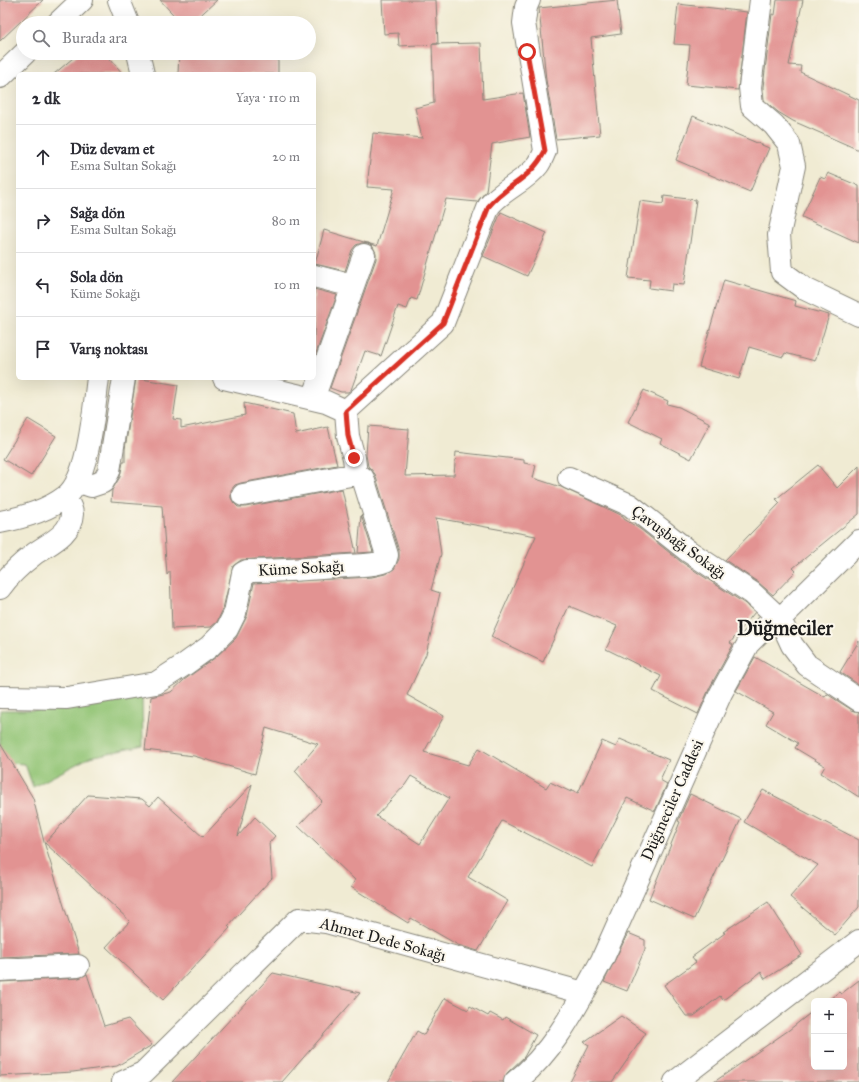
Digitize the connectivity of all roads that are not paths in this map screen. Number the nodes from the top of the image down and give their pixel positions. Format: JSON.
{"nodes":[{"id":1,"x":82,"y":0,"type":"edge"},
{"id":2,"x":119,"y":0,"type":"edge"},
{"id":3,"x":529,"y":0,"type":"edge"},
{"id":4,"x":761,"y":0,"type":"edge"},
{"id":5,"x":65,"y":16,"type":"edge"},
{"id":6,"x":125,"y":16,"type":"edge"},
{"id":7,"x":18,"y":60,"type":"edge"},
{"id":8,"x":140,"y":60,"type":"edge"},
{"id":9,"x":143,"y":72,"type":"edge"},
{"id":10,"x":0,"y":77,"type":"edge"},
{"id":11,"x":364,"y":255,"type":"dead end"},
{"id":12,"x":316,"y":277,"type":"edge"},
{"id":13,"x":353,"y":286,"type":"junction"},
{"id":14,"x":859,"y":315,"type":"edge"},
{"id":15,"x":98,"y":380,"type":"edge"},
{"id":16,"x":124,"y":380,"type":"edge"},
{"id":17,"x":232,"y":380,"type":"edge"},
{"id":18,"x":313,"y":399,"type":"junction"},
{"id":19,"x":346,"y":411,"type":"junction"},
{"id":20,"x":356,"y":474,"type":"junction"},
{"id":21,"x":570,"y":478,"type":"dead end"},
{"id":22,"x":71,"y":489,"type":"junction"},
{"id":23,"x":243,"y":495,"type":"dead end"},
{"id":24,"x":0,"y":522,"type":"edge"},
{"id":25,"x":859,"y":541,"type":"edge"},
{"id":26,"x":0,"y":588,"type":"edge"},
{"id":27,"x":780,"y":618,"type":"junction"},
{"id":28,"x":0,"y":697,"type":"edge"},
{"id":29,"x":859,"y":700,"type":"edge"},
{"id":30,"x":859,"y":941,"type":"edge"},
{"id":31,"x":78,"y":966,"type":"dead end"},
{"id":32,"x":0,"y":970,"type":"edge"},
{"id":33,"x":584,"y":993,"type":"junction"},
{"id":34,"x":123,"y":1082,"type":"edge"},
{"id":35,"x":515,"y":1082,"type":"edge"},
{"id":36,"x":675,"y":1082,"type":"edge"}],
"edges":[{"from":1,"to":5,"type":"street"},
{"from":2,"to":6,"type":"street"},
{"from":3,"to":19,"type":"street"},
{"from":4,"to":14,"type":"street"},
{"from":7,"to":10,"type":"street"},
{"from":8,"to":9,"type":"street"},
{"from":11,"to":13,"type":"street"},
{"from":12,"to":13,"type":"street"},
{"from":13,"to":18,"type":"street"},
{"from":15,"to":22,"type":"street"},
{"from":16,"to":22,"type":"street"},
{"from":17,"to":18,"type":"street"},
{"from":18,"to":19,"type":"street"},
{"from":19,"to":20,"type":"street","name":"Küme Sokağı"},
{"from":20,"to":23,"type":"street"},
{"from":20,"to":28,"type":"street","name":"Küme Sokağı"},
{"from":21,"to":27,"type":"street","name":"Çavuşbağı Sokağı"},
{"from":22,"to":24,"type":"street"},
{"from":22,"to":26,"type":"street"},
{"from":25,"to":27,"type":"street","name":"Düğmeciler Caddesi"},
{"from":27,"to":29,"type":"street"},
{"from":27,"to":33,"type":"street","name":"Düğmeciler Caddesi"},
{"from":30,"to":36,"type":"street"},
{"from":31,"to":32,"type":"street"},
{"from":33,"to":34,"type":"street","name":"Ahmet Dede Sokağı"},
{"from":33,"to":35,"type":"street","name":"Düğmeciler Caddesi"}]}
